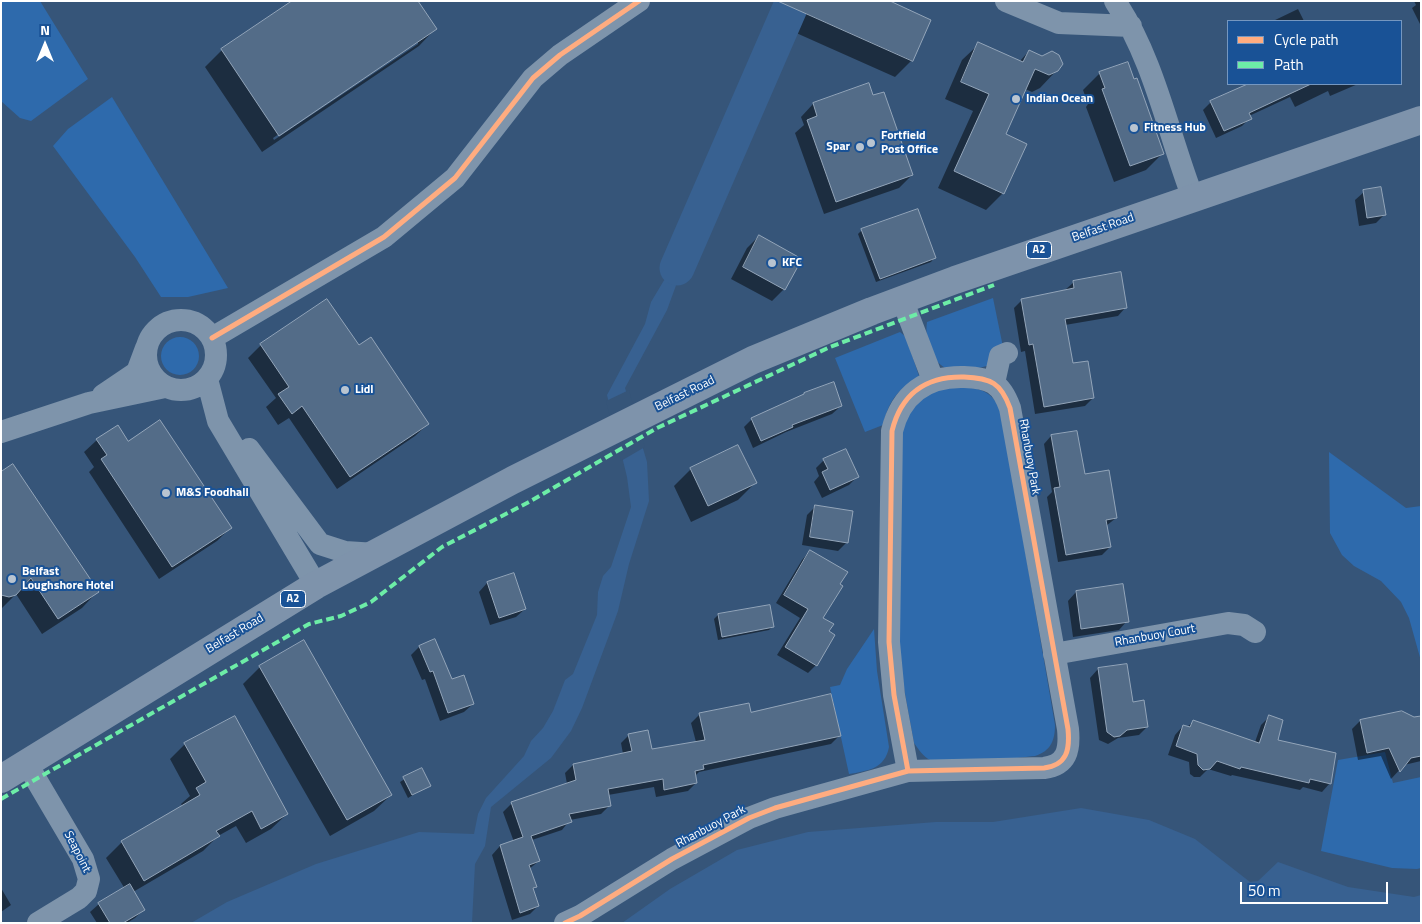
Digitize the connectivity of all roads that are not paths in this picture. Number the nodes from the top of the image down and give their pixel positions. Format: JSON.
{"nodes":[{"id":1,"x":639,"y":1,"type":"edge"},
{"id":2,"x":1006,"y":1,"type":"edge"},
{"id":3,"x":1115,"y":1,"type":"edge"},
{"id":4,"x":1130,"y":26,"type":"junction"},
{"id":5,"x":1421,"y":120,"type":"edge"},
{"id":6,"x":1192,"y":198,"type":"junction"},
{"id":7,"x":902,"y":299,"type":"junction"},
{"id":8,"x":212,"y":338,"type":"junction"},
{"id":9,"x":146,"y":348,"type":"junction"},
{"id":10,"x":1007,"y":353,"type":"dead end"},
{"id":11,"x":933,"y":380,"type":"junction"},
{"id":12,"x":994,"y":383,"type":"junction"},
{"id":13,"x":197,"y":384,"type":"junction"},
{"id":14,"x":165,"y":386,"type":"junction"},
{"id":15,"x":89,"y":403,"type":"junction"},
{"id":16,"x":1,"y":432,"type":"edge"},
{"id":17,"x":229,"y":442,"type":"junction"},
{"id":18,"x":376,"y":554,"type":"junction"},
{"id":19,"x":316,"y":585,"type":"junction"},
{"id":20,"x":1255,"y":632,"type":"dead end"},
{"id":21,"x":1054,"y":654,"type":"junction"},
{"id":22,"x":27,"y":764,"type":"junction"},
{"id":23,"x":908,"y":771,"type":"junction"},
{"id":24,"x":1,"y":780,"type":"edge"},
{"id":25,"x":38,"y":923,"type":"edge"},
{"id":26,"x":565,"y":923,"type":"edge"}],
"edges":[{"from":1,"to":8,"type":"street"},
{"from":2,"to":4,"type":"street"},
{"from":3,"to":4,"type":"street"},
{"from":4,"to":6,"type":"street"},
{"from":5,"to":6,"type":"highway","name":"Belfast Road","number":"A2"},
{"from":6,"to":7,"type":"highway","name":"Belfast Road","number":"A2"},
{"from":7,"to":11,"type":"street"},
{"from":7,"to":18,"type":"highway","name":"Belfast Road","number":"A2"},
{"from":8,"to":9,"type":"street"},
{"from":8,"to":13,"type":"street"},
{"from":9,"to":14,"type":"street"},
{"from":9,"to":15,"type":"street"},
{"from":10,"to":12,"type":"street"},
{"from":11,"to":12,"type":"street"},
{"from":11,"to":23,"type":"street"},
{"from":12,"to":21,"type":"street","name":"Rhanbuoy Park"},
{"from":13,"to":14,"type":"street"},
{"from":13,"to":17,"type":"street"},
{"from":14,"to":15,"type":"street"},
{"from":15,"to":16,"type":"street"},
{"from":17,"to":18,"type":"street"},
{"from":17,"to":19,"type":"street"},
{"from":18,"to":19,"type":"highway","name":"Belfast Road","number":"A2"},
{"from":19,"to":22,"type":"highway","name":"Belfast Road","number":"A2"},
{"from":20,"to":21,"type":"street","name":"Rhanbuoy Court"},
{"from":21,"to":23,"type":"street","name":"Rhanbuoy Park"},
{"from":22,"to":24,"type":"highway","name":"Belfast Road","number":"A2"},
{"from":22,"to":25,"type":"street","name":"Seapoint"},
{"from":23,"to":26,"type":"street","name":"Rhanbuoy Park"}]}
